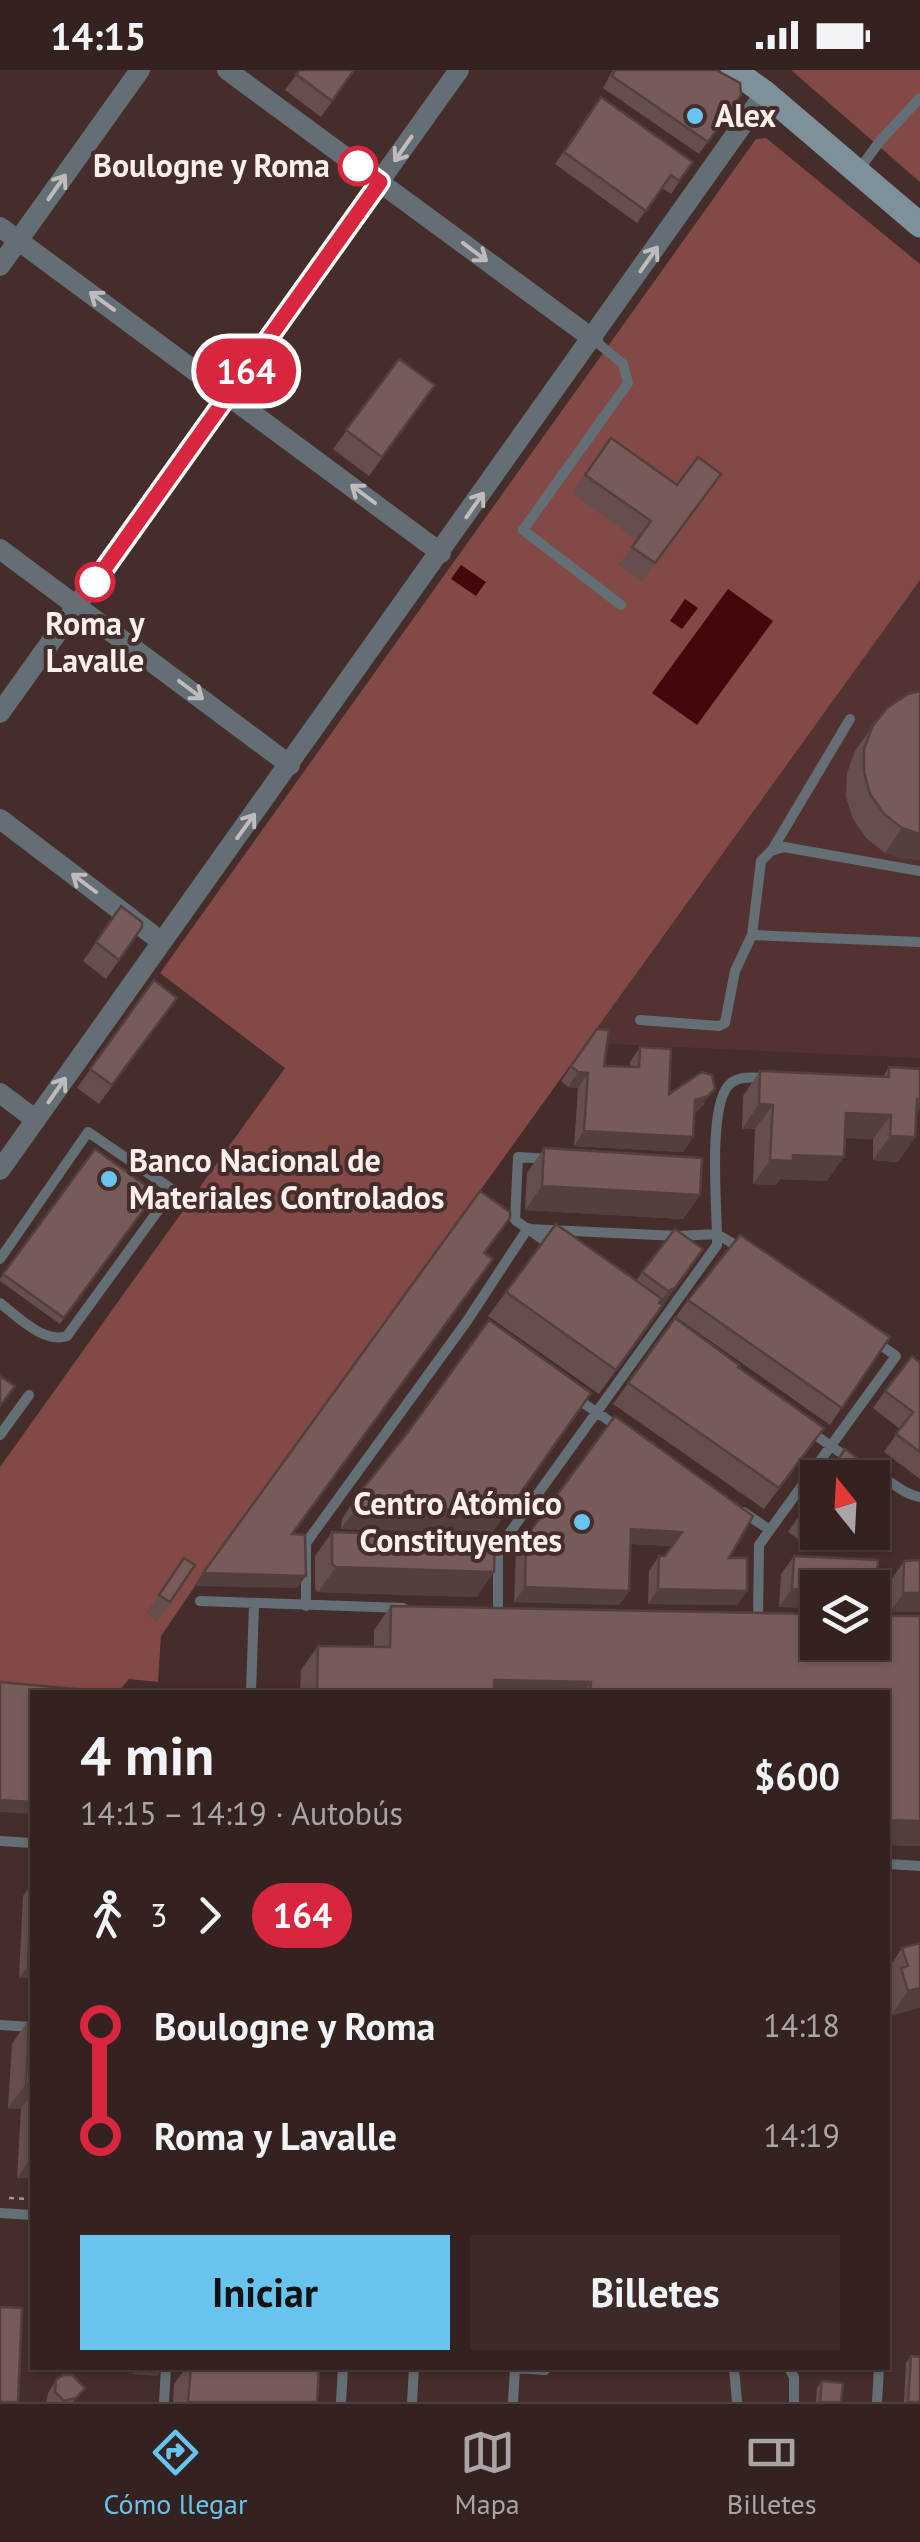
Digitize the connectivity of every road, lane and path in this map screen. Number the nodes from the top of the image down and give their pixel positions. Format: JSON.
{"nodes":[{"id":1,"x":140,"y":70,"type":"edge"},
{"id":2,"x":227,"y":70,"type":"edge"},
{"id":3,"x":459,"y":70,"type":"edge"},
{"id":4,"x":733,"y":70,"type":"edge"},
{"id":5,"x":765,"y":93,"type":"junction"},
{"id":6,"x":920,"y":98,"type":"edge"},
{"id":7,"x":857,"y":172,"type":"junction"},
{"id":8,"x":380,"y":182,"type":"junction"},
{"id":9,"x":920,"y":225,"type":"edge"},
{"id":10,"x":0,"y":226,"type":"edge"},
{"id":11,"x":19,"y":240,"type":"junction"},
{"id":12,"x":0,"y":266,"type":"edge"},
{"id":13,"x":593,"y":339,"type":"junction"},
{"id":14,"x":230,"y":394,"type":"junction"},
{"id":15,"x":0,"y":548,"type":"edge"},
{"id":16,"x":441,"y":553,"type":"junction"},
{"id":17,"x":78,"y":605,"type":"junction"},
{"id":18,"x":621,"y":605,"type":"dead end"},
{"id":19,"x":0,"y":713,"type":"edge"},
{"id":20,"x":850,"y":719,"type":"dead end"},
{"id":21,"x":290,"y":765,"type":"junction"},
{"id":22,"x":0,"y":819,"type":"edge"},
{"id":23,"x":771,"y":851,"type":"junction"},
{"id":24,"x":920,"y":871,"type":"edge"},
{"id":25,"x":752,"y":935,"type":"junction"},
{"id":26,"x":162,"y":942,"type":"junction"},
{"id":27,"x":920,"y":942,"type":"edge"},
{"id":28,"x":640,"y":1020,"type":"dead end"},
{"id":29,"x":773,"y":1078,"type":"edge"},
{"id":30,"x":0,"y":1092,"type":"edge"},
{"id":31,"x":36,"y":1120,"type":"junction"},
{"id":32,"x":557,"y":1159,"type":"edge"},
{"id":33,"x":695,"y":1166,"type":"edge"},
{"id":34,"x":715,"y":1168,"type":"junction"},
{"id":35,"x":0,"y":1170,"type":"edge"},
{"id":36,"x":528,"y":1228,"type":"junction"},
{"id":37,"x":717,"y":1234,"type":"junction"},
{"id":38,"x":745,"y":1251,"type":"edge"},
{"id":39,"x":0,"y":1258,"type":"edge"},
{"id":40,"x":572,"y":1260,"type":"edge"},
{"id":41,"x":0,"y":1304,"type":"edge"},
{"id":42,"x":645,"y":1312,"type":"edge"},
{"id":43,"x":466,"y":1320,"type":"junction"},
{"id":44,"x":660,"y":1322,"type":"junction"},
{"id":45,"x":482,"y":1332,"type":"edge"},
{"id":46,"x":675,"y":1334,"type":"edge"},
{"id":47,"x":866,"y":1335,"type":"edge"},
{"id":48,"x":563,"y":1389,"type":"edge"},
{"id":49,"x":28,"y":1395,"type":"dead end"},
{"id":50,"x":595,"y":1412,"type":"junction"},
{"id":51,"x":800,"y":1424,"type":"edge"},
{"id":52,"x":627,"y":1433,"type":"edge"},
{"id":53,"x":0,"y":1436,"type":"edge"},
{"id":54,"x":831,"y":1446,"type":"junction"},
{"id":55,"x":920,"y":1498,"type":"edge"},
{"id":56,"x":738,"y":1509,"type":"edge"},
{"id":57,"x":770,"y":1530,"type":"junction"},
{"id":58,"x":306,"y":1543,"type":"junction"},
{"id":59,"x":326,"y":1543,"type":"dead end"},
{"id":60,"x":479,"y":1548,"type":"edge"},
{"id":61,"x":498,"y":1549,"type":"junction"},
{"id":62,"x":200,"y":1601,"type":"dead end"},
{"id":63,"x":254,"y":1604,"type":"junction"},
{"id":64,"x":306,"y":1606,"type":"junction"},
{"id":65,"x":421,"y":1609,"type":"edge"},
{"id":66,"x":478,"y":1610,"type":"edge"},
{"id":67,"x":498,"y":1611,"type":"junction"},
{"id":68,"x":516,"y":1612,"type":"edge"},
{"id":69,"x":740,"y":1619,"type":"edge"},
{"id":70,"x":758,"y":1620,"type":"junction"},
{"id":71,"x":778,"y":1620,"type":"edge"},
{"id":72,"x":251,"y":1690,"type":"edge"},
{"id":73,"x":0,"y":1841,"type":"edge"},
{"id":74,"x":30,"y":1843,"type":"edge"},
{"id":75,"x":890,"y":1864,"type":"edge"},
{"id":76,"x":920,"y":1866,"type":"edge"},
{"id":77,"x":0,"y":2025,"type":"edge"},
{"id":78,"x":30,"y":2027,"type":"edge"},
{"id":79,"x":30,"y":2033,"type":"edge"},
{"id":80,"x":28,"y":2044,"type":"edge"},
{"id":81,"x":0,"y":2198,"type":"edge"},
{"id":82,"x":30,"y":2200,"type":"edge"},
{"id":83,"x":0,"y":2214,"type":"edge"},
{"id":84,"x":30,"y":2215,"type":"edge"},
{"id":85,"x":166,"y":2370,"type":"edge"},
{"id":86,"x":343,"y":2370,"type":"edge"},
{"id":87,"x":414,"y":2370,"type":"edge"},
{"id":88,"x":515,"y":2370,"type":"edge"},
{"id":89,"x":737,"y":2370,"type":"edge"},
{"id":90,"x":792,"y":2370,"type":"edge"},
{"id":91,"x":879,"y":2370,"type":"edge"},
{"id":92,"x":164,"y":2402,"type":"edge"},
{"id":93,"x":341,"y":2402,"type":"edge"},
{"id":94,"x":412,"y":2402,"type":"edge"},
{"id":95,"x":513,"y":2402,"type":"edge"},
{"id":96,"x":737,"y":2402,"type":"edge"},
{"id":97,"x":794,"y":2402,"type":"edge"},
{"id":98,"x":878,"y":2402,"type":"edge"}],
"edges":[{"from":11,"to":1,"type":"street","one_way":true},
{"from":2,"to":8,"type":"street"},
{"from":3,"to":8,"type":"street","one_way":true},
{"from":4,"to":5,"type":"main road"},
{"from":5,"to":7,"type":"main road"},
{"from":13,"to":5,"type":"street","one_way":true},
{"from":6,"to":7,"type":"lane"},
{"from":7,"to":9,"type":"main road"},
{"from":8,"to":13,"type":"street","one_way":true},
{"from":8,"to":14,"type":"street"},
{"from":10,"to":11,"type":"street"},
{"from":11,"to":12,"type":"street"},
{"from":14,"to":11,"type":"street","one_way":true},
{"from":16,"to":13,"type":"street","one_way":true},
{"from":13,"to":18,"type":"lane"},
{"from":16,"to":14,"type":"street","one_way":true},
{"from":14,"to":17,"type":"street"},
{"from":15,"to":17,"type":"street"},
{"from":16,"to":21,"type":"street"},
{"from":17,"to":19,"type":"street"},
{"from":17,"to":21,"type":"street","one_way":true},
{"from":20,"to":23,"type":"lane"},
{"from":26,"to":21,"type":"street","one_way":true},
{"from":26,"to":22,"type":"street","one_way":true},
{"from":23,"to":24,"type":"lane"},
{"from":23,"to":25,"type":"lane"},
{"from":25,"to":27,"type":"lane"},
{"from":25,"to":28,"type":"lane"},
{"from":31,"to":26,"type":"street","one_way":true},
{"from":29,"to":34,"type":"lane"},
{"from":30,"to":31,"type":"street"},
{"from":31,"to":35,"type":"street"},
{"from":32,"to":36,"type":"lane"},
{"from":33,"to":34,"type":"lane"},
{"from":34,"to":37,"type":"lane"},
{"from":36,"to":37,"type":"lane"},
{"from":36,"to":40,"type":"lane"},
{"from":36,"to":43,"type":"lane"},
{"from":37,"to":38,"type":"lane"},
{"from":37,"to":44,"type":"lane"},
{"from":39,"to":41,"type":"lane"},
{"from":42,"to":44,"type":"lane"},
{"from":43,"to":45,"type":"lane"},
{"from":43,"to":58,"type":"lane"},
{"from":44,"to":46,"type":"lane"},
{"from":44,"to":50,"type":"lane"},
{"from":47,"to":54,"type":"lane"},
{"from":48,"to":50,"type":"lane"},
{"from":49,"to":53,"type":"lane"},
{"from":50,"to":52,"type":"lane"},
{"from":50,"to":61,"type":"lane"},
{"from":51,"to":54,"type":"lane"},
{"from":54,"to":55,"type":"lane"},
{"from":54,"to":57,"type":"lane"},
{"from":56,"to":57,"type":"lane"},
{"from":57,"to":70,"type":"lane"},
{"from":58,"to":59,"type":"lane"},
{"from":58,"to":64,"type":"lane"},
{"from":60,"to":61,"type":"lane"},
{"from":61,"to":67,"type":"lane"},
{"from":62,"to":63,"type":"lane"},
{"from":63,"to":64,"type":"lane"},
{"from":63,"to":72,"type":"lane"},
{"from":64,"to":65,"type":"lane"},
{"from":66,"to":67,"type":"lane"},
{"from":67,"to":68,"type":"lane"},
{"from":69,"to":70,"type":"lane"},
{"from":70,"to":71,"type":"lane"},
{"from":73,"to":74,"type":"lane"},
{"from":75,"to":76,"type":"lane"},
{"from":77,"to":78,"type":"lane"},
{"from":79,"to":80,"type":"lane"},
{"from":81,"to":82,"type":"path"},
{"from":83,"to":84,"type":"lane"},
{"from":85,"to":92,"type":"lane"},
{"from":86,"to":93,"type":"lane"},
{"from":87,"to":94,"type":"lane"},
{"from":88,"to":95,"type":"lane"},
{"from":89,"to":96,"type":"lane"},
{"from":90,"to":97,"type":"lane"},
{"from":91,"to":98,"type":"lane"}]}
